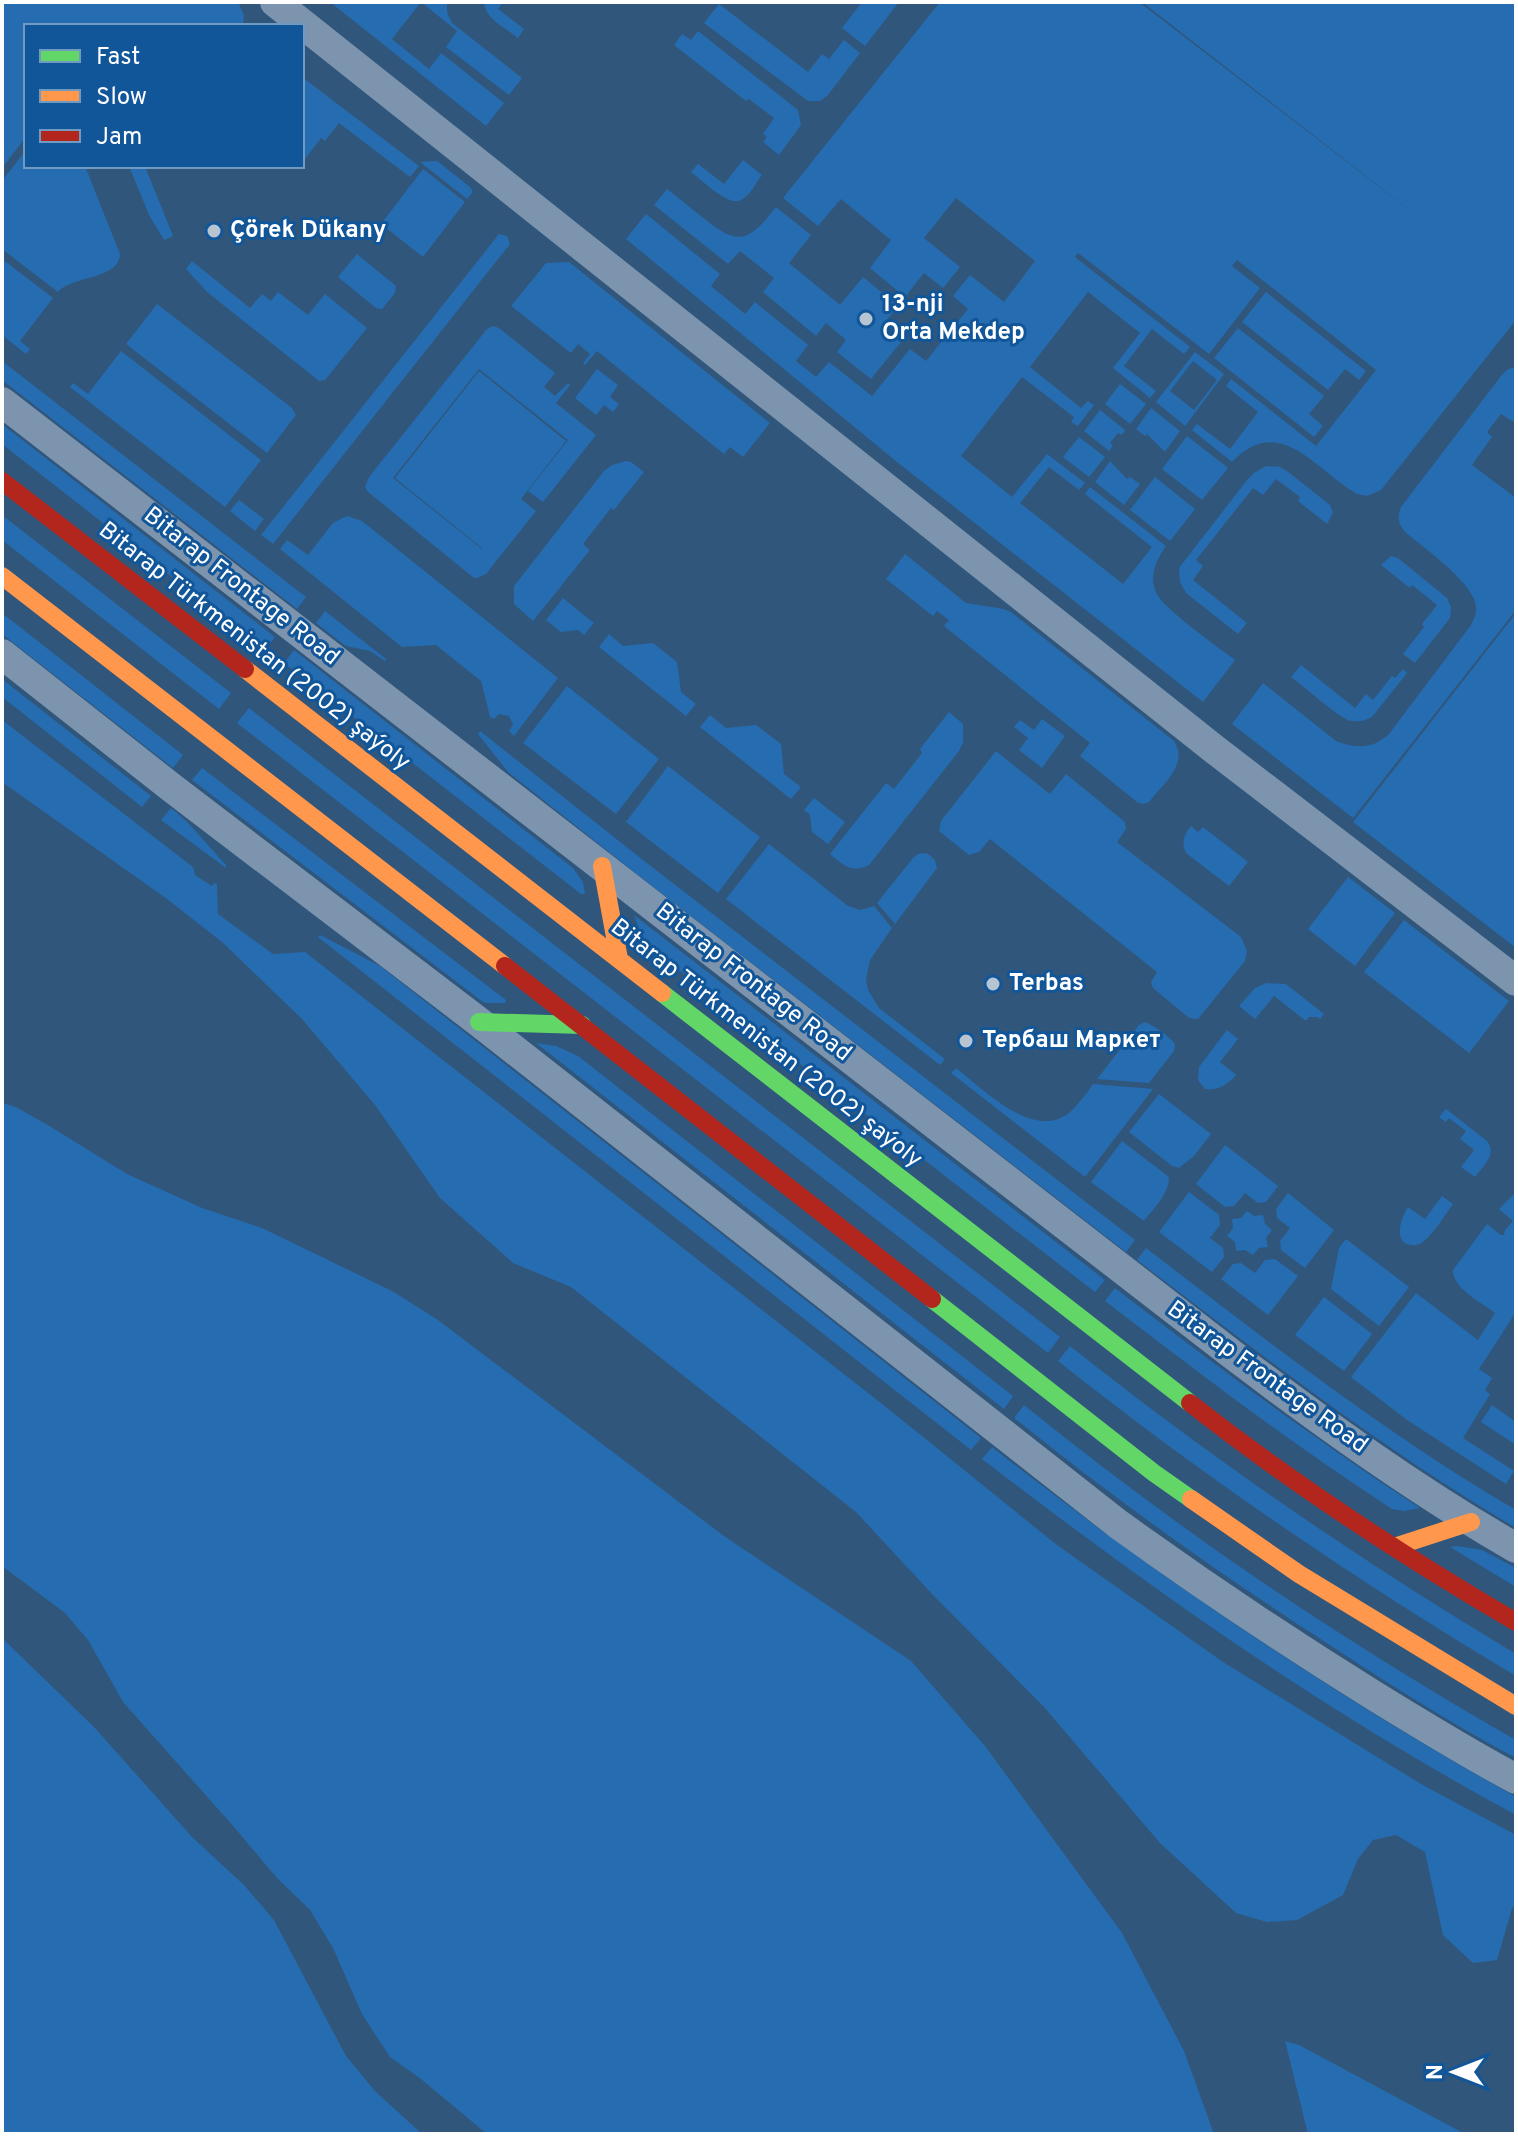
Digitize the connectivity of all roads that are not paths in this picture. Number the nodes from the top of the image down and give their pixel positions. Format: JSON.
{"nodes":[{"id":1,"x":275,"y":2,"type":"edge"},
{"id":2,"x":303,"y":24,"type":"edge"},
{"id":3,"x":304,"y":25,"type":"edge"},
{"id":4,"x":2,"y":402,"type":"edge"},
{"id":5,"x":2,"y":481,"type":"edge"},
{"id":6,"x":2,"y":576,"type":"edge"},
{"id":7,"x":2,"y":654,"type":"edge"},
{"id":8,"x":602,"y":866,"type":"junction"},
{"id":9,"x":619,"y":959,"type":"junction"},
{"id":10,"x":1516,"y":981,"type":"edge"},
{"id":11,"x":479,"y":1022,"type":"junction"},
{"id":12,"x":582,"y":1025,"type":"junction"},
{"id":13,"x":1471,"y":1522,"type":"junction"},
{"id":14,"x":1394,"y":1547,"type":"junction"},
{"id":15,"x":1516,"y":1548,"type":"edge"},
{"id":16,"x":1516,"y":1622,"type":"edge"},
{"id":17,"x":1516,"y":1706,"type":"edge"},
{"id":18,"x":1516,"y":1779,"type":"edge"}],
"edges":[{"from":1,"to":2,"type":"street"},
{"from":3,"to":10,"type":"street"},
{"from":4,"to":8,"type":"street","name":"Bitarap Frontage Road"},
{"from":5,"to":9,"type":"main road","name":"Bitarap Türkmenistan (2002) şaýoly"},
{"from":6,"to":12,"type":"main road"},
{"from":7,"to":11,"type":"street"},
{"from":8,"to":9,"type":"main road"},
{"from":8,"to":13,"type":"street","name":"Bitarap Frontage Road"},
{"from":9,"to":14,"type":"main road","name":"Bitarap Türkmenistan (2002) şaýoly"},
{"from":11,"to":12,"type":"main road"},
{"from":11,"to":18,"type":"street"},
{"from":12,"to":17,"type":"main road"},
{"from":13,"to":14,"type":"main road"},
{"from":13,"to":15,"type":"street","name":"Bitarap Frontage Road"},
{"from":14,"to":16,"type":"main road","name":"Bitarap Türkmenistan (2002) şaýoly"}]}
